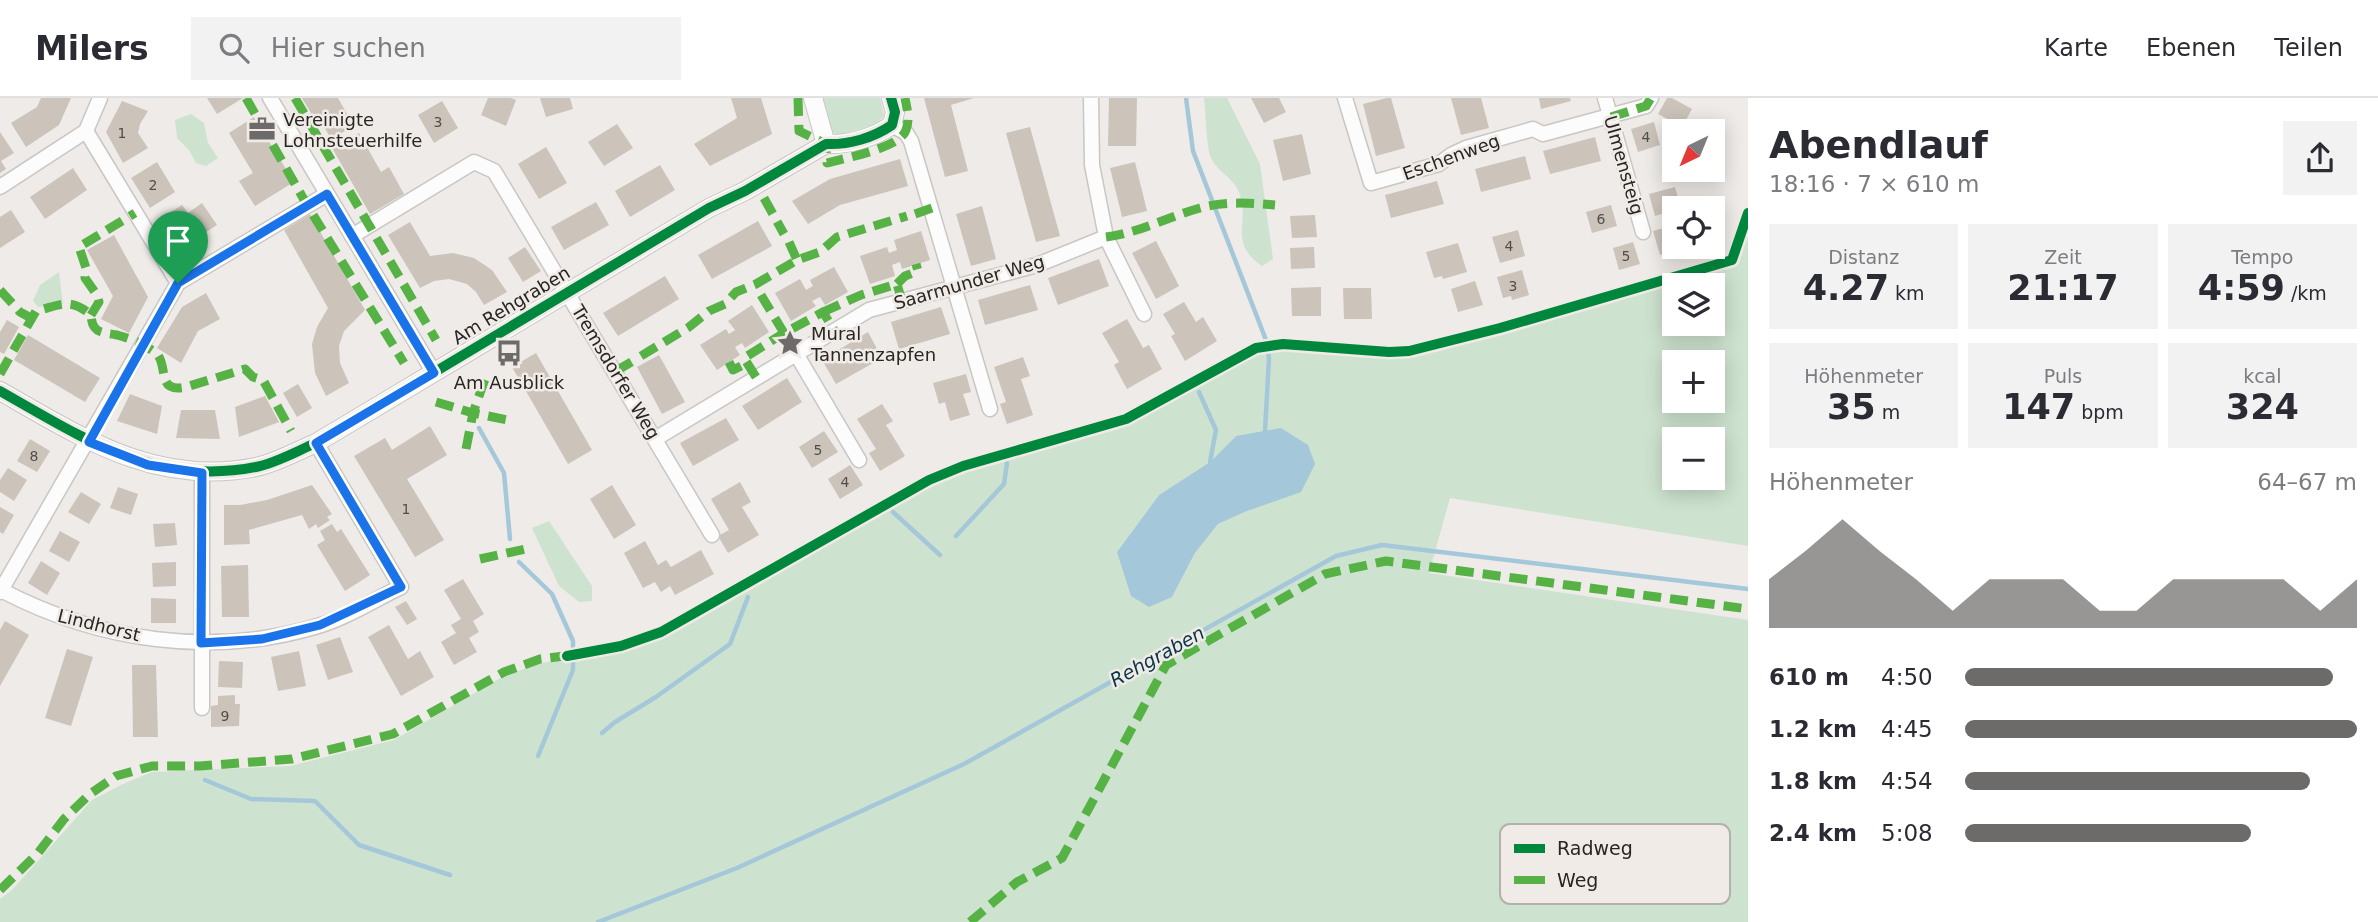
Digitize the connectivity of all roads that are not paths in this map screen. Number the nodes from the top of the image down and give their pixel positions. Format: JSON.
{"nodes":[{"id":1,"x":100,"y":98,"type":"edge"},
{"id":2,"x":270,"y":98,"type":"edge"},
{"id":3,"x":813,"y":98,"type":"edge"},
{"id":4,"x":891,"y":98,"type":"edge"},
{"id":5,"x":1091,"y":98,"type":"edge"},
{"id":6,"x":1345,"y":98,"type":"edge"},
{"id":7,"x":1605,"y":98,"type":"edge"},
{"id":8,"x":1651,"y":98,"type":"edge"},
{"id":9,"x":1611,"y":117,"type":"junction"},
{"id":10,"x":892,"y":125,"type":"junction"},
{"id":11,"x":86,"y":131,"type":"junction"},
{"id":12,"x":825,"y":144,"type":"junction"},
{"id":13,"x":0,"y":187,"type":"edge"},
{"id":14,"x":327,"y":194,"type":"junction"},
{"id":15,"x":1643,"y":232,"type":"dead end"},
{"id":16,"x":352,"y":236,"type":"junction"},
{"id":17,"x":1106,"y":237,"type":"junction"},
{"id":18,"x":178,"y":283,"type":"junction"},
{"id":19,"x":955,"y":286,"type":"junction"},
{"id":20,"x":568,"y":291,"type":"junction"},
{"id":21,"x":1144,"y":314,"type":"dead end"},
{"id":22,"x":795,"y":352,"type":"junction"},
{"id":23,"x":434,"y":373,"type":"junction"},
{"id":24,"x":0,"y":391,"type":"edge"},
{"id":25,"x":990,"y":409,"type":"dead end"},
{"id":26,"x":655,"y":439,"type":"junction"},
{"id":27,"x":89,"y":442,"type":"junction"},
{"id":28,"x":316,"y":443,"type":"junction"},
{"id":29,"x":859,"y":460,"type":"dead end"},
{"id":30,"x":202,"y":473,"type":"junction"},
{"id":31,"x":712,"y":535,"type":"dead end"},
{"id":32,"x":1,"y":591,"type":"edge"},
{"id":33,"x":201,"y":643,"type":"junction"},
{"id":34,"x":202,"y":708,"type":"dead end"}],
"edges":[{"from":1,"to":11,"type":"street"},
{"from":2,"to":14,"type":"street"},
{"from":3,"to":12,"type":"street"},
{"from":4,"to":10,"type":"street"},
{"from":5,"to":17,"type":"street"},
{"from":6,"to":9,"type":"street","name":"Eschenweg"},
{"from":7,"to":9,"type":"street","name":"Ulmensteig"},
{"from":8,"to":9,"type":"street","name":"Eschenweg"},
{"from":9,"to":15,"type":"street","name":"Ulmensteig"},
{"from":10,"to":12,"type":"street","name":"Am Rehgraben"},
{"from":10,"to":19,"type":"street"},
{"from":11,"to":13,"type":"street"},
{"from":11,"to":18,"type":"street"},
{"from":12,"to":20,"type":"street","name":"Am Rehgraben"},
{"from":14,"to":16,"type":"street"},
{"from":14,"to":18,"type":"street"},
{"from":16,"to":20,"type":"street","name":"Tremsdorfer Weg"},
{"from":16,"to":23,"type":"street"},
{"from":17,"to":19,"type":"street","name":"Saarmunder Weg"},
{"from":17,"to":21,"type":"street"},
{"from":18,"to":27,"type":"street"},
{"from":19,"to":22,"type":"street","name":"Saarmunder Weg"},
{"from":19,"to":25,"type":"street"},
{"from":20,"to":23,"type":"street","name":"Am Rehgraben"},
{"from":20,"to":26,"type":"street","name":"Tremsdorfer Weg"},
{"from":22,"to":26,"type":"street","name":"Saarmunder Weg"},
{"from":22,"to":29,"type":"street"},
{"from":23,"to":28,"type":"street","name":"Am Rehgraben"},
{"from":24,"to":27,"type":"street","name":"Am Rehgraben"},
{"from":26,"to":31,"type":"street","name":"Tremsdorfer Weg"},
{"from":27,"to":30,"type":"street","name":"Am Rehgraben"},
{"from":27,"to":32,"type":"street"},
{"from":28,"to":30,"type":"street","name":"Am Rehgraben"},
{"from":28,"to":33,"type":"street","name":"Lindhorst"},
{"from":30,"to":33,"type":"street"},
{"from":32,"to":33,"type":"street","name":"Lindhorst"},
{"from":33,"to":34,"type":"street"}]}
